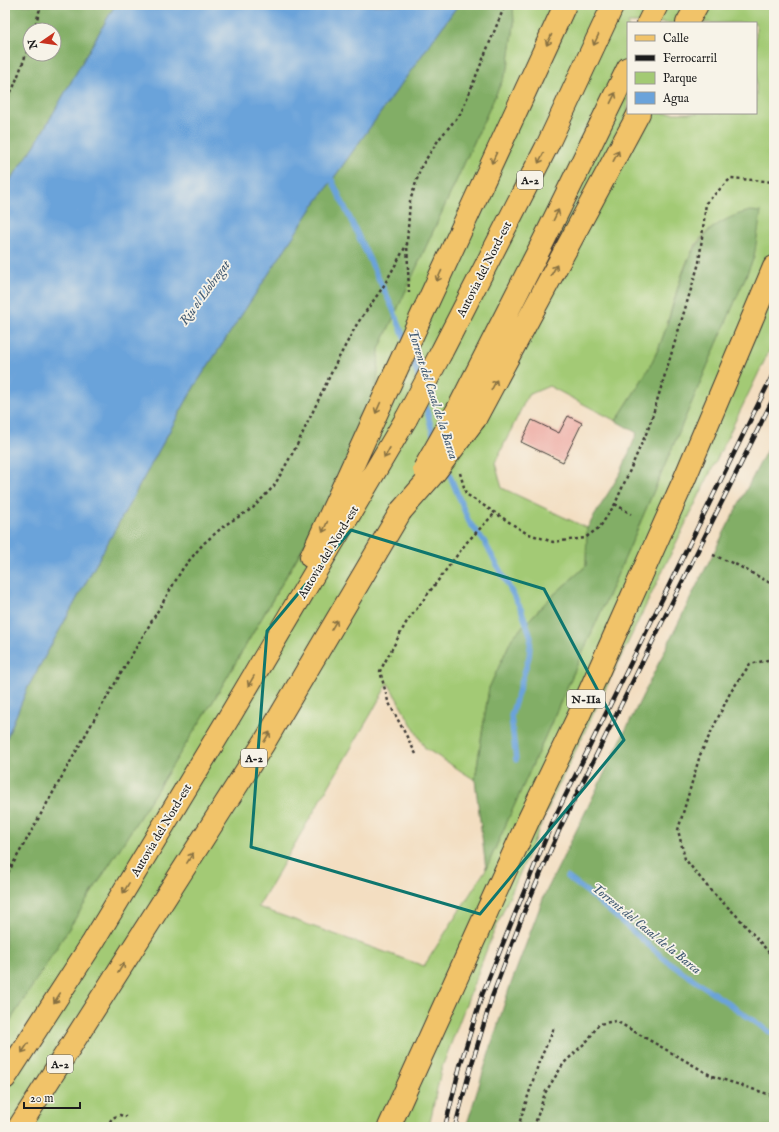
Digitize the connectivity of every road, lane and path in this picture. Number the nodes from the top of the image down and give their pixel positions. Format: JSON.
{"nodes":[{"id":1,"x":41,"y":5,"type":"edge"},
{"id":2,"x":505,"y":5,"type":"edge"},
{"id":3,"x":565,"y":5,"type":"edge"},
{"id":4,"x":612,"y":5,"type":"edge"},
{"id":5,"x":656,"y":5,"type":"edge"},
{"id":6,"x":697,"y":5,"type":"edge"},
{"id":7,"x":36,"y":22,"type":"edge"},
{"id":8,"x":648,"y":22,"type":"edge"},
{"id":9,"x":688,"y":22,"type":"edge"},
{"id":10,"x":23,"y":62,"type":"edge"},
{"id":11,"x":627,"y":70,"type":"edge"},
{"id":12,"x":5,"y":92,"type":"edge"},
{"id":13,"x":8,"y":97,"type":"junction"},
{"id":14,"x":5,"y":103,"type":"edge"},
{"id":15,"x":638,"y":114,"type":"edge"},
{"id":16,"x":774,"y":182,"type":"edge"},
{"id":17,"x":774,"y":267,"type":"edge"},
{"id":18,"x":466,"y":414,"type":"junction"},
{"id":19,"x":615,"y":504,"type":"junction"},
{"id":20,"x":631,"y":514,"type":"dead end"},
{"id":21,"x":713,"y":555,"type":"dead end"},
{"id":22,"x":774,"y":585,"type":"edge"},
{"id":23,"x":271,"y":647,"type":"junction"},
{"id":24,"x":774,"y":661,"type":"edge"},
{"id":25,"x":416,"y":754,"type":"dead end"},
{"id":26,"x":5,"y":878,"type":"edge"},
{"id":27,"x":774,"y":958,"type":"edge"},
{"id":28,"x":554,"y":1028,"type":"dead end"},
{"id":29,"x":5,"y":1078,"type":"edge"},
{"id":30,"x":774,"y":1096,"type":"edge"},
{"id":31,"x":126,"y":1117,"type":"dead end"},
{"id":32,"x":19,"y":1127,"type":"edge"},
{"id":33,"x":107,"y":1127,"type":"edge"},
{"id":34,"x":389,"y":1127,"type":"edge"},
{"id":35,"x":518,"y":1127,"type":"edge"},
{"id":36,"x":534,"y":1127,"type":"edge"}],
"edges":[{"from":1,"to":7,"type":"path"},
{"from":2,"to":26,"type":"path"},
{"from":3,"to":23,"type":"main road","one_way":true,"bridge":true},
{"from":4,"to":23,"type":"main road","name":"Autovia del Nord-est","number":"A-2","one_way":true,"bridge":true},
{"from":5,"to":8,"type":"main road"},
{"from":6,"to":9,"type":"main road"},
{"from":10,"to":13,"type":"path"},
{"from":18,"to":11,"type":"main road","number":"A-2","one_way":true},
{"from":12,"to":13,"type":"path"},
{"from":13,"to":14,"type":"path"},
{"from":18,"to":15,"type":"main road","one_way":true},
{"from":16,"to":19,"type":"path"},
{"from":17,"to":34,"type":"main road","number":"N-IIa"},
{"from":32,"to":18,"type":"main road","number":"A-2","one_way":true,"bridge":true},
{"from":19,"to":20,"type":"path"},
{"from":19,"to":25,"type":"path"},
{"from":21,"to":22,"type":"path"},
{"from":23,"to":29,"type":"main road","name":"Autovia del Nord-est","number":"A-2","one_way":true},
{"from":24,"to":27,"type":"path"},
{"from":28,"to":35,"type":"path"},
{"from":30,"to":36,"type":"path"},
{"from":31,"to":33,"type":"path"}]}
